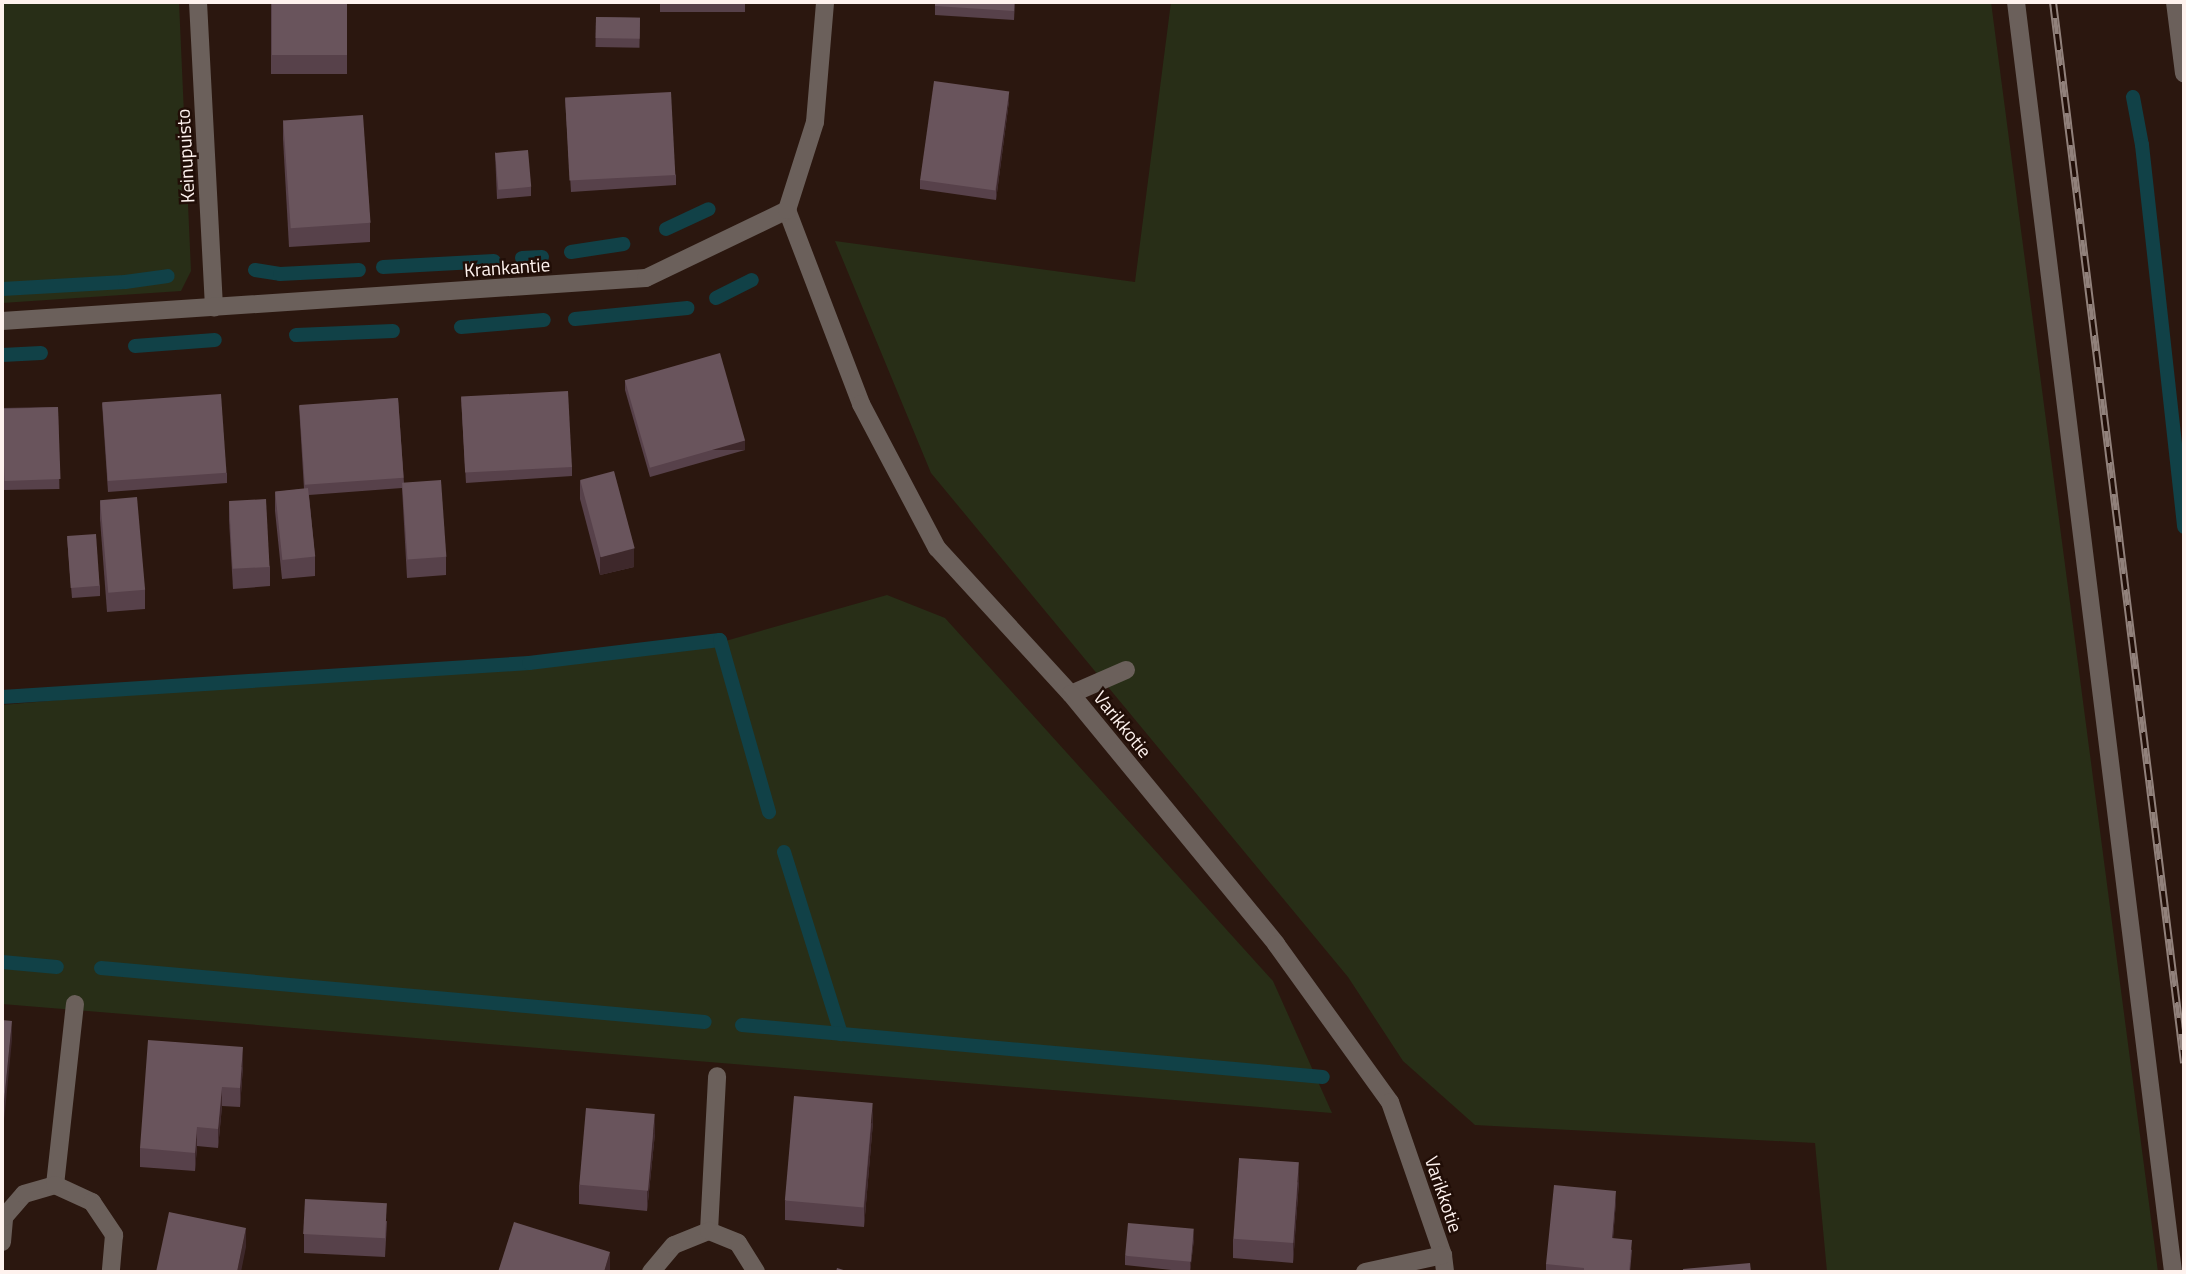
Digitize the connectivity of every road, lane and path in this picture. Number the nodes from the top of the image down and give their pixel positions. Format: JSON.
{"nodes":[{"id":1,"x":198,"y":2,"type":"edge"},
{"id":2,"x":825,"y":2,"type":"edge"},
{"id":3,"x":2015,"y":2,"type":"edge"},
{"id":4,"x":2175,"y":2,"type":"edge"},
{"id":5,"x":2184,"y":73,"type":"edge"},
{"id":6,"x":787,"y":210,"type":"junction"},
{"id":7,"x":214,"y":308,"type":"junction"},
{"id":8,"x":2,"y":321,"type":"edge"},
{"id":9,"x":1126,"y":670,"type":"dead end"},
{"id":10,"x":1071,"y":694,"type":"junction"},
{"id":11,"x":75,"y":1004,"type":"dead end"},
{"id":12,"x":717,"y":1076,"type":"dead end"},
{"id":13,"x":55,"y":1185,"type":"junction"},
{"id":14,"x":709,"y":1231,"type":"junction"},
{"id":15,"x":2,"y":1242,"type":"edge"},
{"id":16,"x":1444,"y":1264,"type":"edge"},
{"id":17,"x":111,"y":1272,"type":"edge"},
{"id":18,"x":651,"y":1272,"type":"edge"},
{"id":19,"x":756,"y":1272,"type":"edge"},
{"id":20,"x":1366,"y":1272,"type":"edge"},
{"id":21,"x":2173,"y":1272,"type":"edge"}],
"edges":[{"from":1,"to":7,"type":"street","name":"Keinupuisto"},
{"from":2,"to":6,"type":"street"},
{"from":3,"to":21,"type":"street"},
{"from":4,"to":5,"type":"street"},
{"from":6,"to":7,"type":"street","name":"Krankantie"},
{"from":6,"to":10,"type":"street","name":"Varikkotie"},
{"from":7,"to":8,"type":"street","name":"Krankantie"},
{"from":9,"to":10,"type":"street"},
{"from":10,"to":16,"type":"street","name":"Varikkotie"},
{"from":11,"to":13,"type":"street"},
{"from":12,"to":14,"type":"street"},
{"from":13,"to":15,"type":"street"},
{"from":13,"to":17,"type":"street"},
{"from":14,"to":18,"type":"street"},
{"from":14,"to":19,"type":"street"},
{"from":16,"to":20,"type":"street","name":"Varikkotie"}]}
